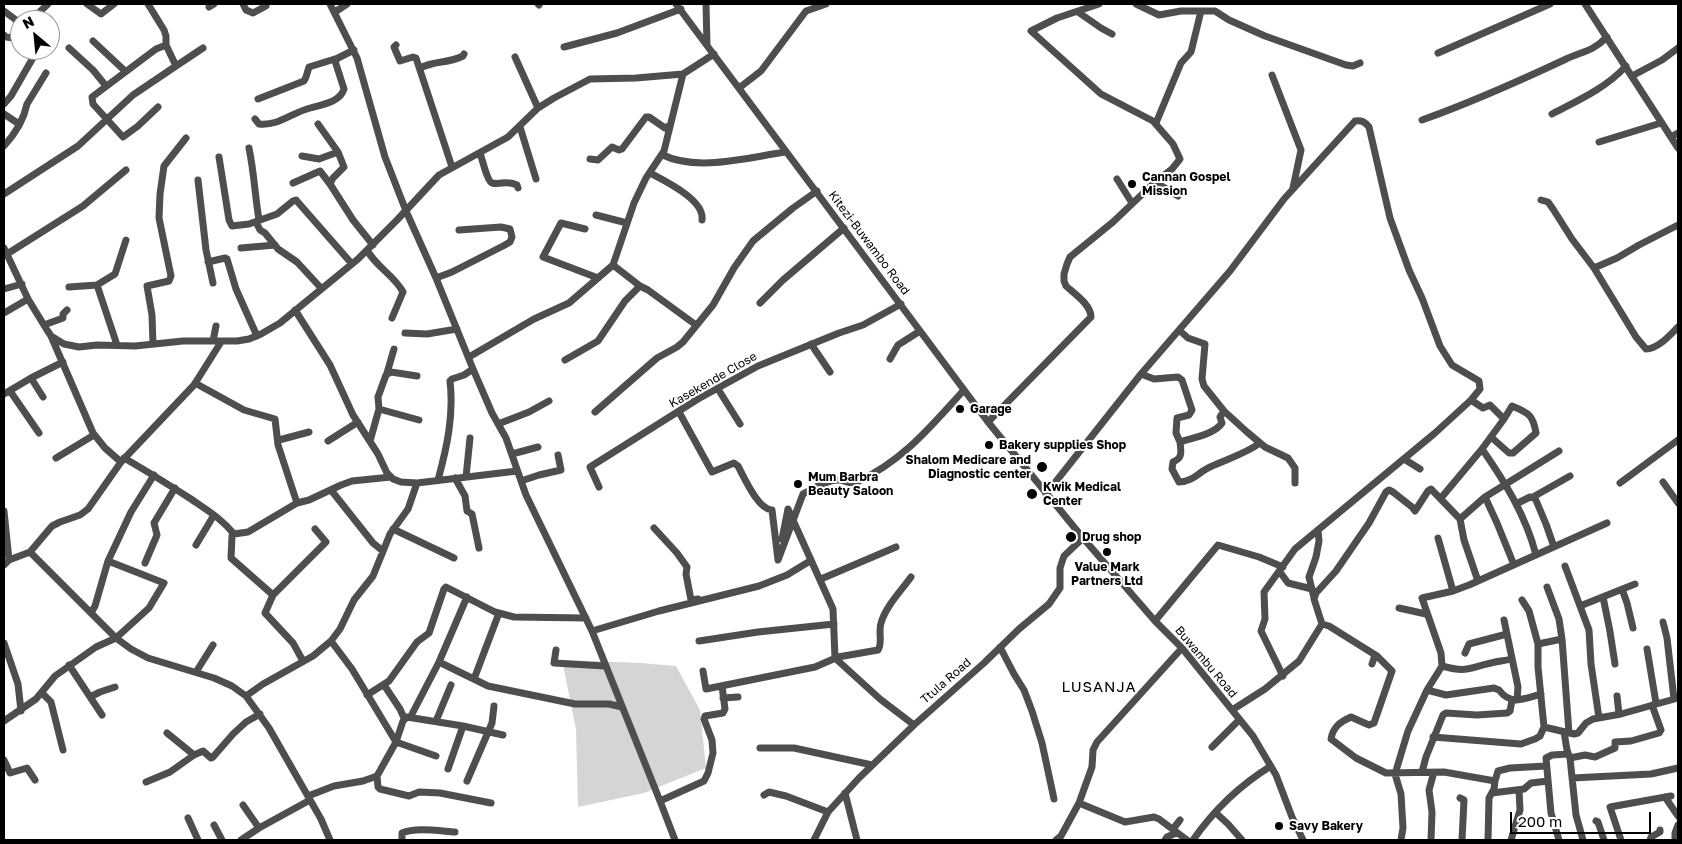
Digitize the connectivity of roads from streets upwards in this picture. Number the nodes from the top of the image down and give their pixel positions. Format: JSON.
{"nodes":[{"id":1,"x":87,"y":4,"type":"edge"},
{"id":2,"x":114,"y":4,"type":"edge"},
{"id":3,"x":148,"y":4,"type":"edge"},
{"id":4,"x":243,"y":4,"type":"edge"},
{"id":5,"x":330,"y":4,"type":"edge"},
{"id":6,"x":348,"y":4,"type":"edge"},
{"id":7,"x":706,"y":4,"type":"edge"},
{"id":8,"x":826,"y":4,"type":"edge"},
{"id":9,"x":1100,"y":4,"type":"edge"},
{"id":10,"x":1136,"y":4,"type":"edge"},
{"id":11,"x":1550,"y":4,"type":"edge"},
{"id":12,"x":1585,"y":4,"type":"edge"},
{"id":13,"x":1596,"y":4,"type":"edge"},
{"id":14,"x":266,"y":6,"type":"dead end"},
{"id":15,"x":679,"y":7,"type":"edge"},
{"id":16,"x":1201,"y":11,"type":"junction"},
{"id":17,"x":335,"y":12,"type":"junction"},
{"id":18,"x":1078,"y":12,"type":"junction"},
{"id":19,"x":1112,"y":34,"type":"dead end"},
{"id":20,"x":1607,"y":37,"type":"junction"},
{"id":21,"x":93,"y":41,"type":"dead end"},
{"id":22,"x":166,"y":45,"type":"junction"},
{"id":23,"x":396,"y":45,"type":"dead end"},
{"id":24,"x":707,"y":45,"type":"junction"},
{"id":25,"x":564,"y":47,"type":"dead end"},
{"id":26,"x":69,"y":48,"type":"dead end"},
{"id":27,"x":203,"y":48,"type":"dead end"},
{"id":28,"x":1678,"y":48,"type":"edge"},
{"id":29,"x":354,"y":50,"type":"junction"},
{"id":30,"x":1438,"y":53,"type":"dead end"},
{"id":31,"x":464,"y":54,"type":"dead end"},
{"id":32,"x":714,"y":54,"type":"junction"},
{"id":33,"x":515,"y":57,"type":"dead end"},
{"id":34,"x":338,"y":58,"type":"junction"},
{"id":35,"x":32,"y":60,"type":"edge"},
{"id":36,"x":1360,"y":63,"type":"dead end"},
{"id":37,"x":176,"y":66,"type":"junction"},
{"id":38,"x":1626,"y":66,"type":"junction"},
{"id":39,"x":420,"y":68,"type":"junction"},
{"id":40,"x":124,"y":72,"type":"junction"},
{"id":41,"x":46,"y":73,"type":"dead end"},
{"id":42,"x":682,"y":74,"type":"junction"},
{"id":43,"x":1272,"y":74,"type":"dead end"},
{"id":44,"x":1632,"y":76,"type":"junction"},
{"id":45,"x":106,"y":86,"type":"junction"},
{"id":46,"x":739,"y":88,"type":"junction"},
{"id":47,"x":258,"y":99,"type":"dead end"},
{"id":48,"x":4,"y":104,"type":"edge"},
{"id":49,"x":158,"y":107,"type":"dead end"},
{"id":50,"x":538,"y":108,"type":"junction"},
{"id":51,"x":4,"y":114,"type":"edge"},
{"id":52,"x":1552,"y":114,"type":"dead end"},
{"id":53,"x":107,"y":118,"type":"junction"},
{"id":54,"x":256,"y":120,"type":"dead end"},
{"id":55,"x":1422,"y":120,"type":"dead end"},
{"id":56,"x":1156,"y":123,"type":"junction"},
{"id":57,"x":19,"y":124,"type":"junction"},
{"id":58,"x":318,"y":124,"type":"dead end"},
{"id":59,"x":1661,"y":124,"type":"junction"},
{"id":60,"x":669,"y":126,"type":"junction"},
{"id":61,"x":520,"y":127,"type":"junction"},
{"id":62,"x":1678,"y":133,"type":"edge"},
{"id":63,"x":1671,"y":137,"type":"junction"},
{"id":64,"x":186,"y":138,"type":"dead end"},
{"id":65,"x":1599,"y":142,"type":"dead end"},
{"id":66,"x":4,"y":146,"type":"edge"},
{"id":67,"x":249,"y":148,"type":"dead end"},
{"id":68,"x":1678,"y":148,"type":"edge"},
{"id":69,"x":338,"y":152,"type":"junction"},
{"id":70,"x":786,"y":152,"type":"junction"},
{"id":71,"x":480,"y":153,"type":"junction"},
{"id":72,"x":662,"y":155,"type":"junction"},
{"id":73,"x":302,"y":156,"type":"dead end"},
{"id":74,"x":219,"y":157,"type":"dead end"},
{"id":75,"x":590,"y":159,"type":"dead end"},
{"id":76,"x":452,"y":167,"type":"junction"},
{"id":77,"x":126,"y":170,"type":"dead end"},
{"id":78,"x":650,"y":173,"type":"junction"},
{"id":79,"x":536,"y":179,"type":"dead end"},
{"id":80,"x":1117,"y":179,"type":"dead end"},
{"id":81,"x":198,"y":180,"type":"dead end"},
{"id":82,"x":1155,"y":182,"type":"junction"},
{"id":83,"x":293,"y":183,"type":"dead end"},
{"id":84,"x":330,"y":184,"type":"junction"},
{"id":85,"x":518,"y":188,"type":"dead end"},
{"id":86,"x":1293,"y":189,"type":"junction"},
{"id":87,"x":816,"y":191,"type":"junction"},
{"id":88,"x":4,"y":194,"type":"edge"},
{"id":89,"x":1178,"y":196,"type":"dead end"},
{"id":90,"x":1541,"y":200,"type":"dead end"},
{"id":91,"x":1132,"y":204,"type":"junction"},
{"id":92,"x":406,"y":211,"type":"junction"},
{"id":93,"x":596,"y":215,"type":"dead end"},
{"id":94,"x":702,"y":220,"type":"dead end"},
{"id":95,"x":258,"y":221,"type":"junction"},
{"id":96,"x":626,"y":223,"type":"junction"},
{"id":97,"x":1678,"y":225,"type":"edge"},
{"id":98,"x":844,"y":228,"type":"junction"},
{"id":99,"x":585,"y":229,"type":"dead end"},
{"id":100,"x":458,"y":230,"type":"dead end"},
{"id":101,"x":126,"y":240,"type":"dead end"},
{"id":102,"x":275,"y":245,"type":"junction"},
{"id":103,"x":241,"y":248,"type":"dead end"},
{"id":104,"x":370,"y":248,"type":"junction"},
{"id":105,"x":5,"y":251,"type":"edge"},
{"id":106,"x":208,"y":262,"type":"junction"},
{"id":107,"x":352,"y":264,"type":"junction"},
{"id":108,"x":613,"y":265,"type":"junction"},
{"id":109,"x":1594,"y":268,"type":"junction"},
{"id":110,"x":436,"y":278,"type":"junction"},
{"id":111,"x":598,"y":278,"type":"junction"},
{"id":112,"x":213,"y":283,"type":"dead end"},
{"id":113,"x":22,"y":284,"type":"junction"},
{"id":114,"x":97,"y":285,"type":"junction"},
{"id":115,"x":640,"y":286,"type":"junction"},
{"id":116,"x":69,"y":287,"type":"dead end"},
{"id":117,"x":321,"y":288,"type":"junction"},
{"id":118,"x":4,"y":289,"type":"edge"},
{"id":119,"x":28,"y":299,"type":"junction"},
{"id":120,"x":760,"y":302,"type":"dead end"},
{"id":121,"x":901,"y":304,"type":"junction"},
{"id":122,"x":67,"y":310,"type":"dead end"},
{"id":123,"x":295,"y":310,"type":"junction"},
{"id":124,"x":4,"y":313,"type":"edge"},
{"id":125,"x":392,"y":318,"type":"dead end"},
{"id":126,"x":44,"y":325,"type":"junction"},
{"id":127,"x":696,"y":325,"type":"junction"},
{"id":128,"x":216,"y":326,"type":"dead end"},
{"id":129,"x":1678,"y":327,"type":"edge"},
{"id":130,"x":457,"y":329,"type":"junction"},
{"id":131,"x":1179,"y":330,"type":"junction"},
{"id":132,"x":920,"y":332,"type":"junction"},
{"id":133,"x":405,"y":333,"type":"dead end"},
{"id":134,"x":51,"y":336,"type":"junction"},
{"id":135,"x":257,"y":336,"type":"junction"},
{"id":136,"x":213,"y":342,"type":"junction"},
{"id":137,"x":221,"y":342,"type":"junction"},
{"id":138,"x":153,"y":344,"type":"junction"},
{"id":139,"x":811,"y":344,"type":"junction"},
{"id":140,"x":117,"y":345,"type":"junction"},
{"id":141,"x":394,"y":349,"type":"dead end"},
{"id":142,"x":469,"y":357,"type":"junction"},
{"id":143,"x":890,"y":359,"type":"dead end"},
{"id":144,"x":566,"y":360,"type":"dead end"},
{"id":145,"x":63,"y":362,"type":"junction"},
{"id":146,"x":472,"y":369,"type":"junction"},
{"id":147,"x":830,"y":372,"type":"dead end"},
{"id":148,"x":387,"y":373,"type":"junction"},
{"id":149,"x":1141,"y":374,"type":"junction"},
{"id":150,"x":417,"y":376,"type":"dead end"},
{"id":151,"x":31,"y":378,"type":"junction"},
{"id":152,"x":195,"y":383,"type":"junction"},
{"id":153,"x":718,"y":389,"type":"junction"},
{"id":154,"x":964,"y":390,"type":"junction"},
{"id":155,"x":7,"y":392,"type":"edge"},
{"id":156,"x":43,"y":397,"type":"dead end"},
{"id":157,"x":1472,"y":400,"type":"junction"},
{"id":158,"x":549,"y":401,"type":"dead end"},
{"id":159,"x":380,"y":409,"type":"junction"},
{"id":160,"x":1224,"y":411,"type":"junction"},
{"id":161,"x":595,"y":412,"type":"dead end"},
{"id":162,"x":679,"y":412,"type":"junction"},
{"id":163,"x":1504,"y":419,"type":"junction"},
{"id":164,"x":419,"y":420,"type":"dead end"},
{"id":165,"x":358,"y":422,"type":"junction"},
{"id":166,"x":988,"y":422,"type":"junction"},
{"id":167,"x":498,"y":424,"type":"junction"},
{"id":168,"x":740,"y":424,"type":"dead end"},
{"id":169,"x":309,"y":432,"type":"dead end"},
{"id":170,"x":39,"y":433,"type":"dead end"},
{"id":171,"x":94,"y":435,"type":"junction"},
{"id":172,"x":1491,"y":437,"type":"junction"},
{"id":173,"x":470,"y":438,"type":"dead end"},
{"id":174,"x":279,"y":440,"type":"junction"},
{"id":175,"x":1678,"y":440,"type":"edge"},
{"id":176,"x":328,"y":441,"type":"dead end"},
{"id":177,"x":370,"y":441,"type":"junction"},
{"id":178,"x":1180,"y":442,"type":"junction"},
{"id":179,"x":1260,"y":443,"type":"junction"},
{"id":180,"x":538,"y":447,"type":"dead end"},
{"id":181,"x":1482,"y":449,"type":"junction"},
{"id":182,"x":1559,"y":451,"type":"dead end"},
{"id":183,"x":512,"y":454,"type":"junction"},
{"id":184,"x":558,"y":455,"type":"dead end"},
{"id":185,"x":56,"y":458,"type":"dead end"},
{"id":186,"x":1404,"y":459,"type":"junction"},
{"id":187,"x":122,"y":460,"type":"junction"},
{"id":188,"x":1420,"y":469,"type":"dead end"},
{"id":189,"x":517,"y":471,"type":"junction"},
{"id":190,"x":154,"y":475,"type":"junction"},
{"id":191,"x":1570,"y":476,"type":"dead end"},
{"id":192,"x":391,"y":477,"type":"junction"},
{"id":193,"x":466,"y":477,"type":"junction"},
{"id":194,"x":455,"y":478,"type":"junction"},
{"id":195,"x":438,"y":480,"type":"junction"},
{"id":196,"x":521,"y":481,"type":"junction"},
{"id":197,"x":1663,"y":482,"type":"dead end"},
{"id":198,"x":416,"y":483,"type":"junction"},
{"id":199,"x":1295,"y":483,"type":"dead end"},
{"id":200,"x":1506,"y":483,"type":"junction"},
{"id":201,"x":1620,"y":483,"type":"dead end"},
{"id":202,"x":599,"y":487,"type":"dead end"},
{"id":203,"x":175,"y":488,"type":"junction"},
{"id":204,"x":331,"y":490,"type":"junction"},
{"id":205,"x":1046,"y":494,"type":"junction"},
{"id":206,"x":1485,"y":497,"type":"junction"},
{"id":207,"x":1533,"y":497,"type":"junction"},
{"id":208,"x":1441,"y":498,"type":"junction"},
{"id":209,"x":297,"y":502,"type":"junction"},
{"id":210,"x":1678,"y":503,"type":"edge"},
{"id":211,"x":1516,"y":504,"type":"junction"},
{"id":212,"x":4,"y":512,"type":"edge"},
{"id":213,"x":214,"y":515,"type":"junction"},
{"id":214,"x":1460,"y":519,"type":"junction"},
{"id":215,"x":1607,"y":523,"type":"dead end"},
{"id":216,"x":654,"y":528,"type":"dead end"},
{"id":217,"x":315,"y":529,"type":"dead end"},
{"id":218,"x":393,"y":529,"type":"junction"},
{"id":219,"x":1318,"y":530,"type":"junction"},
{"id":220,"x":234,"y":534,"type":"junction"},
{"id":221,"x":1083,"y":538,"type":"junction"},
{"id":222,"x":1438,"y":538,"type":"dead end"},
{"id":223,"x":196,"y":545,"type":"dead end"},
{"id":224,"x":896,"y":547,"type":"dead end"},
{"id":225,"x":1554,"y":547,"type":"junction"},
{"id":226,"x":479,"y":548,"type":"dead end"},
{"id":227,"x":383,"y":551,"type":"junction"},
{"id":228,"x":30,"y":552,"type":"junction"},
{"id":229,"x":1536,"y":555,"type":"junction"},
{"id":230,"x":454,"y":558,"type":"dead end"},
{"id":231,"x":778,"y":560,"type":"junction"},
{"id":232,"x":108,"y":561,"type":"junction"},
{"id":233,"x":810,"y":561,"type":"junction"},
{"id":234,"x":7,"y":562,"type":"edge"},
{"id":235,"x":145,"y":563,"type":"dead end"},
{"id":236,"x":1514,"y":565,"type":"junction"},
{"id":237,"x":1566,"y":566,"type":"dead end"},
{"id":238,"x":1281,"y":569,"type":"junction"},
{"id":239,"x":911,"y":577,"type":"dead end"},
{"id":240,"x":820,"y":580,"type":"junction"},
{"id":241,"x":1478,"y":581,"type":"junction"},
{"id":242,"x":1635,"y":584,"type":"dead end"},
{"id":243,"x":1547,"y":587,"type":"dead end"},
{"id":244,"x":1312,"y":589,"type":"junction"},
{"id":245,"x":1622,"y":589,"type":"junction"},
{"id":246,"x":1453,"y":591,"type":"junction"},
{"id":247,"x":273,"y":595,"type":"junction"},
{"id":248,"x":467,"y":597,"type":"junction"},
{"id":249,"x":1603,"y":597,"type":"junction"},
{"id":250,"x":716,"y":598,"type":"junction"},
{"id":251,"x":1314,"y":599,"type":"junction"},
{"id":252,"x":1522,"y":600,"type":"dead end"},
{"id":253,"x":1580,"y":606,"type":"junction"},
{"id":254,"x":1399,"y":608,"type":"dead end"},
{"id":255,"x":91,"y":613,"type":"junction"},
{"id":256,"x":499,"y":613,"type":"junction"},
{"id":257,"x":1426,"y":614,"type":"junction"},
{"id":258,"x":586,"y":618,"type":"junction"},
{"id":259,"x":1504,"y":620,"type":"dead end"},
{"id":260,"x":1155,"y":621,"type":"junction"},
{"id":261,"x":1663,"y":622,"type":"dead end"},
{"id":262,"x":834,"y":624,"type":"junction"},
{"id":263,"x":1322,"y":624,"type":"junction"},
{"id":264,"x":1633,"y":628,"type":"dead end"},
{"id":265,"x":592,"y":631,"type":"junction"},
{"id":266,"x":1507,"y":634,"type":"junction"},
{"id":267,"x":116,"y":638,"type":"junction"},
{"id":268,"x":1562,"y":639,"type":"junction"},
{"id":269,"x":331,"y":641,"type":"junction"},
{"id":270,"x":699,"y":642,"type":"dead end"},
{"id":271,"x":4,"y":643,"type":"edge"},
{"id":272,"x":1538,"y":644,"type":"junction"},
{"id":273,"x":213,"y":645,"type":"dead end"},
{"id":274,"x":1000,"y":647,"type":"junction"},
{"id":275,"x":1182,"y":648,"type":"junction"},
{"id":276,"x":1647,"y":649,"type":"dead end"},
{"id":277,"x":556,"y":650,"type":"dead end"},
{"id":278,"x":1465,"y":653,"type":"dead end"},
{"id":279,"x":1375,"y":655,"type":"junction"},
{"id":280,"x":835,"y":658,"type":"junction"},
{"id":281,"x":1511,"y":659,"type":"junction"},
{"id":282,"x":303,"y":661,"type":"junction"},
{"id":283,"x":439,"y":662,"type":"junction"},
{"id":284,"x":1372,"y":664,"type":"dead end"},
{"id":285,"x":1615,"y":664,"type":"dead end"},
{"id":286,"x":69,"y":665,"type":"junction"},
{"id":287,"x":605,"y":666,"type":"junction"},
{"id":288,"x":1442,"y":666,"type":"junction"},
{"id":289,"x":703,"y":671,"type":"dead end"},
{"id":290,"x":196,"y":672,"type":"junction"},
{"id":291,"x":1283,"y":676,"type":"junction"},
{"id":292,"x":474,"y":679,"type":"junction"},
{"id":293,"x":384,"y":685,"type":"junction"},
{"id":294,"x":451,"y":685,"type":"dead end"},
{"id":295,"x":722,"y":686,"type":"junction"},
{"id":296,"x":115,"y":687,"type":"dead end"},
{"id":297,"x":1427,"y":690,"type":"junction"},
{"id":298,"x":42,"y":693,"type":"junction"},
{"id":299,"x":1541,"y":694,"type":"junction"},
{"id":300,"x":246,"y":696,"type":"junction"},
{"id":301,"x":367,"y":696,"type":"junction"},
{"id":302,"x":1617,"y":696,"type":"dead end"},
{"id":303,"x":90,"y":697,"type":"junction"},
{"id":304,"x":738,"y":697,"type":"dead end"},
{"id":305,"x":724,"y":698,"type":"junction"},
{"id":306,"x":1676,"y":699,"type":"edge"},
{"id":307,"x":1515,"y":700,"type":"junction"},
{"id":308,"x":1654,"y":704,"type":"junction"},
{"id":309,"x":494,"y":706,"type":"dead end"},
{"id":310,"x":622,"y":707,"type":"junction"},
{"id":311,"x":1232,"y":710,"type":"junction"},
{"id":312,"x":21,"y":711,"type":"junction"},
{"id":313,"x":260,"y":714,"type":"junction"},
{"id":314,"x":1619,"y":714,"type":"junction"},
{"id":315,"x":102,"y":716,"type":"dead end"},
{"id":316,"x":407,"y":717,"type":"junction"},
{"id":317,"x":1599,"y":718,"type":"junction"},
{"id":318,"x":1239,"y":720,"type":"junction"},
{"id":319,"x":4,"y":721,"type":"edge"},
{"id":320,"x":436,"y":721,"type":"junction"},
{"id":321,"x":914,"y":724,"type":"junction"},
{"id":322,"x":463,"y":726,"type":"junction"},
{"id":323,"x":1544,"y":727,"type":"junction"},
{"id":324,"x":488,"y":731,"type":"junction"},
{"id":325,"x":167,"y":733,"type":"dead end"},
{"id":326,"x":1566,"y":733,"type":"junction"},
{"id":327,"x":503,"y":735,"type":"dead end"},
{"id":328,"x":1433,"y":737,"type":"junction"},
{"id":329,"x":396,"y":742,"type":"junction"},
{"id":330,"x":1212,"y":747,"type":"dead end"},
{"id":331,"x":760,"y":748,"type":"dead end"},
{"id":332,"x":62,"y":750,"type":"dead end"},
{"id":333,"x":194,"y":755,"type":"junction"},
{"id":334,"x":436,"y":756,"type":"dead end"},
{"id":335,"x":1569,"y":756,"type":"junction"},
{"id":336,"x":4,"y":760,"type":"edge"},
{"id":337,"x":872,"y":765,"type":"junction"},
{"id":338,"x":1271,"y":766,"type":"junction"},
{"id":339,"x":1546,"y":766,"type":"junction"},
{"id":340,"x":1678,"y":768,"type":"edge"},
{"id":341,"x":448,"y":769,"type":"dead end"},
{"id":342,"x":1422,"y":772,"type":"junction"},
{"id":343,"x":1434,"y":772,"type":"junction"},
{"id":344,"x":1395,"y":774,"type":"junction"},
{"id":345,"x":376,"y":776,"type":"junction"},
{"id":346,"x":1572,"y":778,"type":"junction"},
{"id":347,"x":35,"y":780,"type":"dead end"},
{"id":348,"x":467,"y":781,"type":"dead end"},
{"id":349,"x":1495,"y":781,"type":"junction"},
{"id":350,"x":1548,"y":781,"type":"junction"},
{"id":351,"x":146,"y":782,"type":"dead end"},
{"id":352,"x":1519,"y":790,"type":"junction"},
{"id":353,"x":1492,"y":793,"type":"junction"},
{"id":354,"x":845,"y":794,"type":"junction"},
{"id":355,"x":764,"y":795,"type":"dead end"},
{"id":356,"x":309,"y":798,"type":"junction"},
{"id":357,"x":1460,"y":798,"type":"dead end"},
{"id":358,"x":1054,"y":799,"type":"dead end"},
{"id":359,"x":660,"y":801,"type":"junction"},
{"id":360,"x":491,"y":803,"type":"dead end"},
{"id":361,"x":1080,"y":803,"type":"junction"},
{"id":362,"x":243,"y":805,"type":"dead end"},
{"id":363,"x":828,"y":812,"type":"junction"},
{"id":364,"x":1216,"y":813,"type":"junction"},
{"id":365,"x":1678,"y":816,"type":"edge"},
{"id":366,"x":188,"y":818,"type":"dead end"},
{"id":367,"x":1180,"y":820,"type":"dead end"},
{"id":368,"x":1596,"y":821,"type":"dead end"},
{"id":369,"x":214,"y":825,"type":"dead end"},
{"id":370,"x":1678,"y":825,"type":"edge"},
{"id":371,"x":259,"y":828,"type":"junction"},
{"id":372,"x":1660,"y":830,"type":"dead end"},
{"id":373,"x":1174,"y":831,"type":"junction"},
{"id":374,"x":455,"y":832,"type":"dead end"},
{"id":375,"x":198,"y":840,"type":"edge"},
{"id":376,"x":222,"y":840,"type":"edge"},
{"id":377,"x":241,"y":840,"type":"edge"},
{"id":378,"x":330,"y":840,"type":"edge"},
{"id":379,"x":402,"y":840,"type":"edge"},
{"id":380,"x":675,"y":840,"type":"edge"},
{"id":381,"x":814,"y":840,"type":"edge"},
{"id":382,"x":857,"y":840,"type":"edge"},
{"id":383,"x":1056,"y":840,"type":"edge"},
{"id":384,"x":1165,"y":840,"type":"edge"},
{"id":385,"x":1187,"y":840,"type":"edge"},
{"id":386,"x":1193,"y":840,"type":"edge"},
{"id":387,"x":1242,"y":840,"type":"edge"},
{"id":388,"x":1303,"y":840,"type":"edge"},
{"id":389,"x":1401,"y":840,"type":"edge"},
{"id":390,"x":1430,"y":840,"type":"edge"},
{"id":391,"x":1462,"y":840,"type":"edge"},
{"id":392,"x":1488,"y":840,"type":"edge"},
{"id":393,"x":1511,"y":840,"type":"edge"},
{"id":394,"x":1559,"y":840,"type":"edge"},
{"id":395,"x":1583,"y":840,"type":"edge"},
{"id":396,"x":1604,"y":840,"type":"edge"},
{"id":397,"x":1622,"y":840,"type":"edge"},
{"id":398,"x":1650,"y":840,"type":"edge"},
{"id":399,"x":1675,"y":840,"type":"edge"}],
"edges":[{"from":1,"to":2,"type":"street"},
{"from":3,"to":22,"type":"street"},
{"from":4,"to":14,"type":"street"},
{"from":5,"to":17,"type":"street"},
{"from":6,"to":17,"type":"street"},
{"from":7,"to":24,"type":"street"},
{"from":8,"to":46,"type":"street"},
{"from":9,"to":18,"type":"street"},
{"from":10,"to":16,"type":"street"},
{"from":11,"to":30,"type":"street"},
{"from":12,"to":13,"type":"street"},
{"from":12,"to":20,"type":"street"},
{"from":15,"to":24,"type":"street","name":"Kitezi-Buwambo Road"},
{"from":15,"to":25,"type":"street"},
{"from":16,"to":36,"type":"street"},
{"from":16,"to":56,"type":"street"},
{"from":17,"to":29,"type":"street"},
{"from":18,"to":19,"type":"street"},
{"from":18,"to":56,"type":"street"},
{"from":20,"to":38,"type":"street"},
{"from":20,"to":55,"type":"street"},
{"from":21,"to":40,"type":"street"},
{"from":22,"to":37,"type":"street"},
{"from":22,"to":40,"type":"street"},
{"from":23,"to":39,"type":"street"},
{"from":24,"to":32,"type":"street","name":"Kitezi-Buwambo Road"},
{"from":26,"to":45,"type":"street"},
{"from":27,"to":37,"type":"street"},
{"from":28,"to":44,"type":"street"},
{"from":29,"to":34,"type":"street"},
{"from":29,"to":92,"type":"street"},
{"from":31,"to":39,"type":"street"},
{"from":32,"to":42,"type":"street"},
{"from":32,"to":46,"type":"street","name":"Kitezi-Buwambo Road"},
{"from":33,"to":50,"type":"street"},
{"from":34,"to":47,"type":"street"},
{"from":34,"to":54,"type":"street"},
{"from":35,"to":48,"type":"street"},
{"from":37,"to":53,"type":"street"},
{"from":38,"to":44,"type":"street"},
{"from":38,"to":52,"type":"street"},
{"from":39,"to":76,"type":"street"},
{"from":40,"to":45,"type":"street"},
{"from":41,"to":57,"type":"street"},
{"from":42,"to":50,"type":"street"},
{"from":42,"to":60,"type":"street"},
{"from":43,"to":86,"type":"street"},
{"from":44,"to":59,"type":"street"},
{"from":45,"to":53,"type":"street"},
{"from":46,"to":70,"type":"street","name":"Kitezi-Buwambo Road"},
{"from":49,"to":53,"type":"street"},
{"from":50,"to":61,"type":"street"},
{"from":51,"to":57,"type":"street"},
{"from":53,"to":88,"type":"street"},
{"from":56,"to":82,"type":"street"},
{"from":57,"to":66,"type":"street"},
{"from":58,"to":69,"type":"street"},
{"from":59,"to":63,"type":"street"},
{"from":59,"to":65,"type":"street"},
{"from":60,"to":72,"type":"street"},
{"from":60,"to":75,"type":"street"},
{"from":61,"to":71,"type":"street"},
{"from":61,"to":79,"type":"street"},
{"from":62,"to":63,"type":"street"},
{"from":63,"to":68,"type":"street"},
{"from":64,"to":138,"type":"street"},
{"from":67,"to":95,"type":"street"},
{"from":69,"to":73,"type":"street"},
{"from":69,"to":84,"type":"street"},
{"from":70,"to":72,"type":"street"},
{"from":70,"to":87,"type":"street","name":"Kitezi-Buwambo Road"},
{"from":71,"to":76,"type":"street"},
{"from":71,"to":85,"type":"street"},
{"from":72,"to":78,"type":"street"},
{"from":74,"to":95,"type":"street"},
{"from":76,"to":92,"type":"street"},
{"from":77,"to":105,"type":"street"},
{"from":78,"to":94,"type":"street"},
{"from":78,"to":96,"type":"street"},
{"from":80,"to":91,"type":"street"},
{"from":81,"to":106,"type":"street"},
{"from":82,"to":89,"type":"street"},
{"from":82,"to":91,"type":"street"},
{"from":83,"to":84,"type":"street"},
{"from":84,"to":104,"type":"street"},
{"from":86,"to":131,"type":"street"},
{"from":86,"to":157,"type":"street"},
{"from":87,"to":98,"type":"street","name":"Kitezi-Buwambo Road"},
{"from":87,"to":127,"type":"street"},
{"from":90,"to":109,"type":"street"},
{"from":91,"to":166,"type":"street"},
{"from":92,"to":104,"type":"street"},
{"from":92,"to":110,"type":"street"},
{"from":93,"to":96,"type":"street"},
{"from":95,"to":102,"type":"street"},
{"from":95,"to":107,"type":"street"},
{"from":96,"to":108,"type":"street"},
{"from":97,"to":109,"type":"street"},
{"from":98,"to":120,"type":"street"},
{"from":98,"to":121,"type":"street","name":"Kitezi-Buwambo Road"},
{"from":99,"to":111,"type":"street"},
{"from":100,"to":110,"type":"street"},
{"from":101,"to":114,"type":"street"},
{"from":102,"to":103,"type":"street"},
{"from":102,"to":117,"type":"street"},
{"from":104,"to":107,"type":"street"},
{"from":104,"to":125,"type":"street"},
{"from":105,"to":113,"type":"street"},
{"from":106,"to":112,"type":"street"},
{"from":106,"to":135,"type":"street"},
{"from":107,"to":117,"type":"street"},
{"from":108,"to":111,"type":"street"},
{"from":108,"to":115,"type":"street"},
{"from":109,"to":129,"type":"street"},
{"from":110,"to":130,"type":"street"},
{"from":111,"to":142,"type":"street"},
{"from":113,"to":118,"type":"street"},
{"from":113,"to":119,"type":"street"},
{"from":114,"to":116,"type":"street"},
{"from":114,"to":140,"type":"street"},
{"from":115,"to":127,"type":"street"},
{"from":115,"to":144,"type":"street"},
{"from":117,"to":123,"type":"street"},
{"from":119,"to":124,"type":"street"},
{"from":119,"to":126,"type":"street"},
{"from":121,"to":132,"type":"street","name":"Kitezi-Buwambo Road"},
{"from":121,"to":139,"type":"street","name":"Kasekende Close"},
{"from":122,"to":126,"type":"street"},
{"from":123,"to":135,"type":"street"},
{"from":123,"to":165,"type":"street"},
{"from":126,"to":134,"type":"street"},
{"from":127,"to":161,"type":"street"},
{"from":128,"to":136,"type":"street"},
{"from":130,"to":133,"type":"street"},
{"from":130,"to":142,"type":"street"},
{"from":131,"to":149,"type":"street"},
{"from":131,"to":160,"type":"street"},
{"from":132,"to":143,"type":"street"},
{"from":132,"to":154,"type":"street","name":"Kitezi-Buwambo Road"},
{"from":134,"to":140,"type":"street"},
{"from":134,"to":145,"type":"street"},
{"from":135,"to":137,"type":"street"},
{"from":136,"to":137,"type":"street"},
{"from":136,"to":138,"type":"street"},
{"from":137,"to":152,"type":"street"},
{"from":138,"to":140,"type":"street"},
{"from":139,"to":147,"type":"street"},
{"from":139,"to":153,"type":"street","name":"Kasekende Close"},
{"from":141,"to":148,"type":"street"},
{"from":142,"to":146,"type":"street"},
{"from":145,"to":151,"type":"street"},
{"from":145,"to":171,"type":"street"},
{"from":146,"to":167,"type":"street"},
{"from":146,"to":195,"type":"street"},
{"from":148,"to":150,"type":"street"},
{"from":148,"to":159,"type":"street"},
{"from":149,"to":178,"type":"street"},
{"from":149,"to":205,"type":"street"},
{"from":151,"to":155,"type":"street"},
{"from":151,"to":156,"type":"street"},
{"from":152,"to":174,"type":"street"},
{"from":152,"to":187,"type":"street"},
{"from":153,"to":162,"type":"street","name":"Kasekende Close"},
{"from":153,"to":168,"type":"street"},
{"from":154,"to":166,"type":"street","name":"Kitezi-Buwambo Road"},
{"from":154,"to":231,"type":"street"},
{"from":155,"to":170,"type":"street"},
{"from":157,"to":163,"type":"street"},
{"from":157,"to":186,"type":"street"},
{"from":158,"to":167,"type":"street"},
{"from":159,"to":164,"type":"street"},
{"from":159,"to":177,"type":"street"},
{"from":160,"to":178,"type":"street"},
{"from":160,"to":179,"type":"street"},
{"from":162,"to":202,"type":"street","name":"Kasekende Close"},
{"from":162,"to":231,"type":"street"},
{"from":163,"to":172,"type":"street"},
{"from":163,"to":172,"type":"street"},
{"from":165,"to":176,"type":"street"},
{"from":165,"to":177,"type":"street"},
{"from":166,"to":205,"type":"street","name":"Kitezi-Buwambo Road"},
{"from":167,"to":183,"type":"street"},
{"from":169,"to":174,"type":"street"},
{"from":171,"to":185,"type":"street"},
{"from":171,"to":187,"type":"street"},
{"from":172,"to":181,"type":"street"},
{"from":173,"to":193,"type":"street"},
{"from":174,"to":209,"type":"street"},
{"from":175,"to":201,"type":"street"},
{"from":177,"to":192,"type":"street"},
{"from":178,"to":179,"type":"street"},
{"from":179,"to":199,"type":"street"},
{"from":180,"to":183,"type":"street"},
{"from":181,"to":200,"type":"street"},
{"from":181,"to":208,"type":"street"},
{"from":182,"to":200,"type":"street"},
{"from":183,"to":189,"type":"street"},
{"from":184,"to":196,"type":"street"},
{"from":186,"to":188,"type":"street"},
{"from":186,"to":219,"type":"street"},
{"from":187,"to":190,"type":"street"},
{"from":187,"to":228,"type":"street"},
{"from":189,"to":193,"type":"street"},
{"from":189,"to":196,"type":"street"},
{"from":190,"to":203,"type":"street"},
{"from":190,"to":232,"type":"street"},
{"from":191,"to":207,"type":"street"},
{"from":192,"to":198,"type":"street"},
{"from":192,"to":204,"type":"street"},
{"from":193,"to":194,"type":"street"},
{"from":194,"to":195,"type":"street"},
{"from":194,"to":226,"type":"street"},
{"from":195,"to":198,"type":"street"},
{"from":196,"to":258,"type":"street"},
{"from":197,"to":210,"type":"street"},
{"from":198,"to":218,"type":"street"},
{"from":200,"to":206,"type":"street"},
{"from":200,"to":211,"type":"street"},
{"from":203,"to":213,"type":"street"},
{"from":203,"to":235,"type":"street"},
{"from":204,"to":209,"type":"street"},
{"from":204,"to":227,"type":"street"},
{"from":205,"to":221,"type":"street","name":"Buwambu Road"},
{"from":206,"to":214,"type":"street"},
{"from":206,"to":236,"type":"street"},
{"from":207,"to":211,"type":"street"},
{"from":207,"to":225,"type":"street"},
{"from":208,"to":214,"type":"street"},
{"from":208,"to":251,"type":"street"},
{"from":209,"to":220,"type":"street"},
{"from":211,"to":229,"type":"street"},
{"from":212,"to":234,"type":"street"},
{"from":213,"to":220,"type":"street"},
{"from":213,"to":223,"type":"street"},
{"from":214,"to":241,"type":"street"},
{"from":215,"to":225,"type":"street"},
{"from":216,"to":250,"type":"street"},
{"from":217,"to":247,"type":"street"},
{"from":218,"to":227,"type":"street"},
{"from":218,"to":230,"type":"street"},
{"from":219,"to":238,"type":"street"},
{"from":219,"to":244,"type":"street"},
{"from":220,"to":247,"type":"street"},
{"from":221,"to":260,"type":"street","name":"Buwambu Road"},
{"from":221,"to":274,"type":"street","name":"Ttula Road"},
{"from":222,"to":246,"type":"street"},
{"from":224,"to":240,"type":"street"},
{"from":225,"to":229,"type":"street"},
{"from":227,"to":269,"type":"street"},
{"from":228,"to":234,"type":"street"},
{"from":228,"to":255,"type":"street"},
{"from":229,"to":236,"type":"street"},
{"from":231,"to":233,"type":"street"},
{"from":232,"to":255,"type":"street"},
{"from":232,"to":267,"type":"street"},
{"from":233,"to":240,"type":"street"},
{"from":233,"to":250,"type":"street"},
{"from":236,"to":241,"type":"street"},
{"from":237,"to":253,"type":"street"},
{"from":238,"to":244,"type":"street"},
{"from":238,"to":260,"type":"street"},
{"from":238,"to":291,"type":"street"},
{"from":239,"to":280,"type":"street"},
{"from":240,"to":262,"type":"street"},
{"from":241,"to":246,"type":"street"},
{"from":242,"to":245,"type":"street"},
{"from":243,"to":268,"type":"street"},
{"from":244,"to":251,"type":"street"},
{"from":245,"to":249,"type":"street"},
{"from":245,"to":264,"type":"street"},
{"from":246,"to":257,"type":"street"},
{"from":247,"to":282,"type":"street"},
{"from":248,"to":256,"type":"street"},
{"from":248,"to":283,"type":"street"},
{"from":248,"to":293,"type":"street"},
{"from":249,"to":253,"type":"street"},
{"from":249,"to":285,"type":"street"},
{"from":250,"to":265,"type":"street"},
{"from":251,"to":263,"type":"street"},
{"from":252,"to":272,"type":"street"},
{"from":253,"to":317,"type":"street"},
{"from":254,"to":257,"type":"street"},
{"from":255,"to":267,"type":"street"},
{"from":256,"to":258,"type":"street"},
{"from":256,"to":292,"type":"street"},
{"from":257,"to":288,"type":"street"},
{"from":258,"to":265,"type":"street"},
{"from":259,"to":266,"type":"street"},
{"from":260,"to":275,"type":"street","name":"Buwambu Road"},
{"from":261,"to":306,"type":"street"},
{"from":262,"to":270,"type":"street"},
{"from":262,"to":280,"type":"street"},
{"from":263,"to":279,"type":"street"},
{"from":263,"to":291,"type":"street"},
{"from":265,"to":287,"type":"street"},
{"from":266,"to":278,"type":"street"},
{"from":266,"to":281,"type":"street"},
{"from":267,"to":286,"type":"street"},
{"from":267,"to":290,"type":"street"},
{"from":268,"to":272,"type":"street"},
{"from":268,"to":326,"type":"street"},
{"from":269,"to":282,"type":"street"},
{"from":269,"to":301,"type":"street"},
{"from":271,"to":312,"type":"street"},
{"from":272,"to":299,"type":"street"},
{"from":273,"to":290,"type":"street"},
{"from":274,"to":321,"type":"street","name":"Ttula Road"},
{"from":274,"to":358,"type":"street"},
{"from":275,"to":311,"type":"street","name":"Buwambu Road"},
{"from":275,"to":361,"type":"street"},
{"from":276,"to":308,"type":"street"},
{"from":277,"to":287,"type":"street"},
{"from":279,"to":284,"type":"street"},
{"from":279,"to":344,"type":"street"},
{"from":280,"to":295,"type":"street"},
{"from":280,"to":321,"type":"street"},
{"from":281,"to":288,"type":"street"},
{"from":281,"to":307,"type":"street"},
{"from":282,"to":300,"type":"street"},
{"from":283,"to":292,"type":"street"},
{"from":283,"to":316,"type":"street"},
{"from":286,"to":298,"type":"street"},
{"from":286,"to":303,"type":"street"},
{"from":287,"to":310,"type":"street"},
{"from":288,"to":297,"type":"street"},
{"from":289,"to":295,"type":"street"},
{"from":290,"to":300,"type":"street"},
{"from":291,"to":311,"type":"street"},
{"from":292,"to":310,"type":"street"},
{"from":293,"to":301,"type":"street"},
{"from":293,"to":316,"type":"street"},
{"from":294,"to":320,"type":"street"},
{"from":295,"to":305,"type":"street"},
{"from":296,"to":303,"type":"street"},
{"from":297,"to":307,"type":"street"},
{"from":297,"to":344,"type":"street"},
{"from":298,"to":312,"type":"street"},
{"from":298,"to":332,"type":"street"},
{"from":299,"to":307,"type":"street"},
{"from":299,"to":323,"type":"street"},
{"from":300,"to":313,"type":"street"},
{"from":301,"to":329,"type":"street"},
{"from":302,"to":314,"type":"street"},
{"from":303,"to":315,"type":"street"},
{"from":304,"to":305,"type":"street"},
{"from":305,"to":359,"type":"street"},
{"from":306,"to":308,"type":"street"},
{"from":307,"to":328,"type":"street"},
{"from":308,"to":314,"type":"street"},
{"from":308,"to":335,"type":"street"},
{"from":309,"to":324,"type":"street"},
{"from":310,"to":359,"type":"street"},
{"from":311,"to":318,"type":"street","name":"Buwambu Road"},
{"from":312,"to":319,"type":"street"},
{"from":313,"to":333,"type":"street"},
{"from":313,"to":356,"type":"street"},
{"from":314,"to":317,"type":"street"},
{"from":316,"to":320,"type":"street"},
{"from":316,"to":329,"type":"street"},
{"from":317,"to":326,"type":"street"},
{"from":318,"to":330,"type":"street"},
{"from":318,"to":338,"type":"street","name":"Buwambu Road"},
{"from":320,"to":322,"type":"street"},
{"from":321,"to":337,"type":"street","name":"Ttula Road"},
{"from":322,"to":324,"type":"street"},
{"from":322,"to":341,"type":"street"},
{"from":323,"to":326,"type":"street"},
{"from":323,"to":328,"type":"street"},
{"from":324,"to":327,"type":"street"},
{"from":324,"to":348,"type":"street"},
{"from":325,"to":333,"type":"street"},
{"from":326,"to":335,"type":"street"},
{"from":328,"to":342,"type":"street"},
{"from":329,"to":334,"type":"street"},
{"from":329,"to":345,"type":"street"},
{"from":331,"to":337,"type":"street"},
{"from":333,"to":351,"type":"street"},
{"from":335,"to":339,"type":"street"},
{"from":335,"to":346,"type":"street"},
{"from":336,"to":347,"type":"street"},
{"from":337,"to":354,"type":"street","name":"Ttula Road"},
{"from":338,"to":364,"type":"street"},
{"from":338,"to":388,"type":"street","name":"Buwambu Road"},
{"from":339,"to":349,"type":"street"},
{"from":339,"to":350,"type":"street"},
{"from":340,"to":346,"type":"street"},
{"from":342,"to":343,"type":"street"},
{"from":342,"to":344,"type":"street"},
{"from":343,"to":349,"type":"street"},
{"from":343,"to":390,"type":"street"},
{"from":344,"to":389,"type":"street"},
{"from":345,"to":356,"type":"street"},
{"from":345,"to":360,"type":"street"},
{"from":346,"to":395,"type":"street"},
{"from":349,"to":353,"type":"street"},
{"from":350,"to":352,"type":"street"},
{"from":350,"to":394,"type":"street"},
{"from":352,"to":353,"type":"street"},
{"from":352,"to":393,"type":"street"},
{"from":353,"to":392,"type":"street"},
{"from":354,"to":363,"type":"street","name":"Ttula Road"},
{"from":354,"to":382,"type":"street"},
{"from":355,"to":363,"type":"street"},
{"from":356,"to":371,"type":"street"},
{"from":356,"to":378,"type":"street"},
{"from":357,"to":391,"type":"street"},
{"from":359,"to":380,"type":"street"},
{"from":361,"to":373,"type":"street"},
{"from":361,"to":383,"type":"street"},
{"from":362,"to":371,"type":"street"},
{"from":363,"to":381,"type":"street","name":"Ttula Road"},
{"from":364,"to":386,"type":"street"},
{"from":364,"to":387,"type":"street"},
{"from":365,"to":397,"type":"street"},
{"from":366,"to":375,"type":"street"},
{"from":367,"to":373,"type":"street"},
{"from":368,"to":396,"type":"street"},
{"from":369,"to":376,"type":"street"},
{"from":370,"to":399,"type":"street"},
{"from":371,"to":377,"type":"street"},
{"from":372,"to":398,"type":"street"},
{"from":373,"to":384,"type":"street"},
{"from":373,"to":385,"type":"street"},
{"from":374,"to":379,"type":"street"}]}
